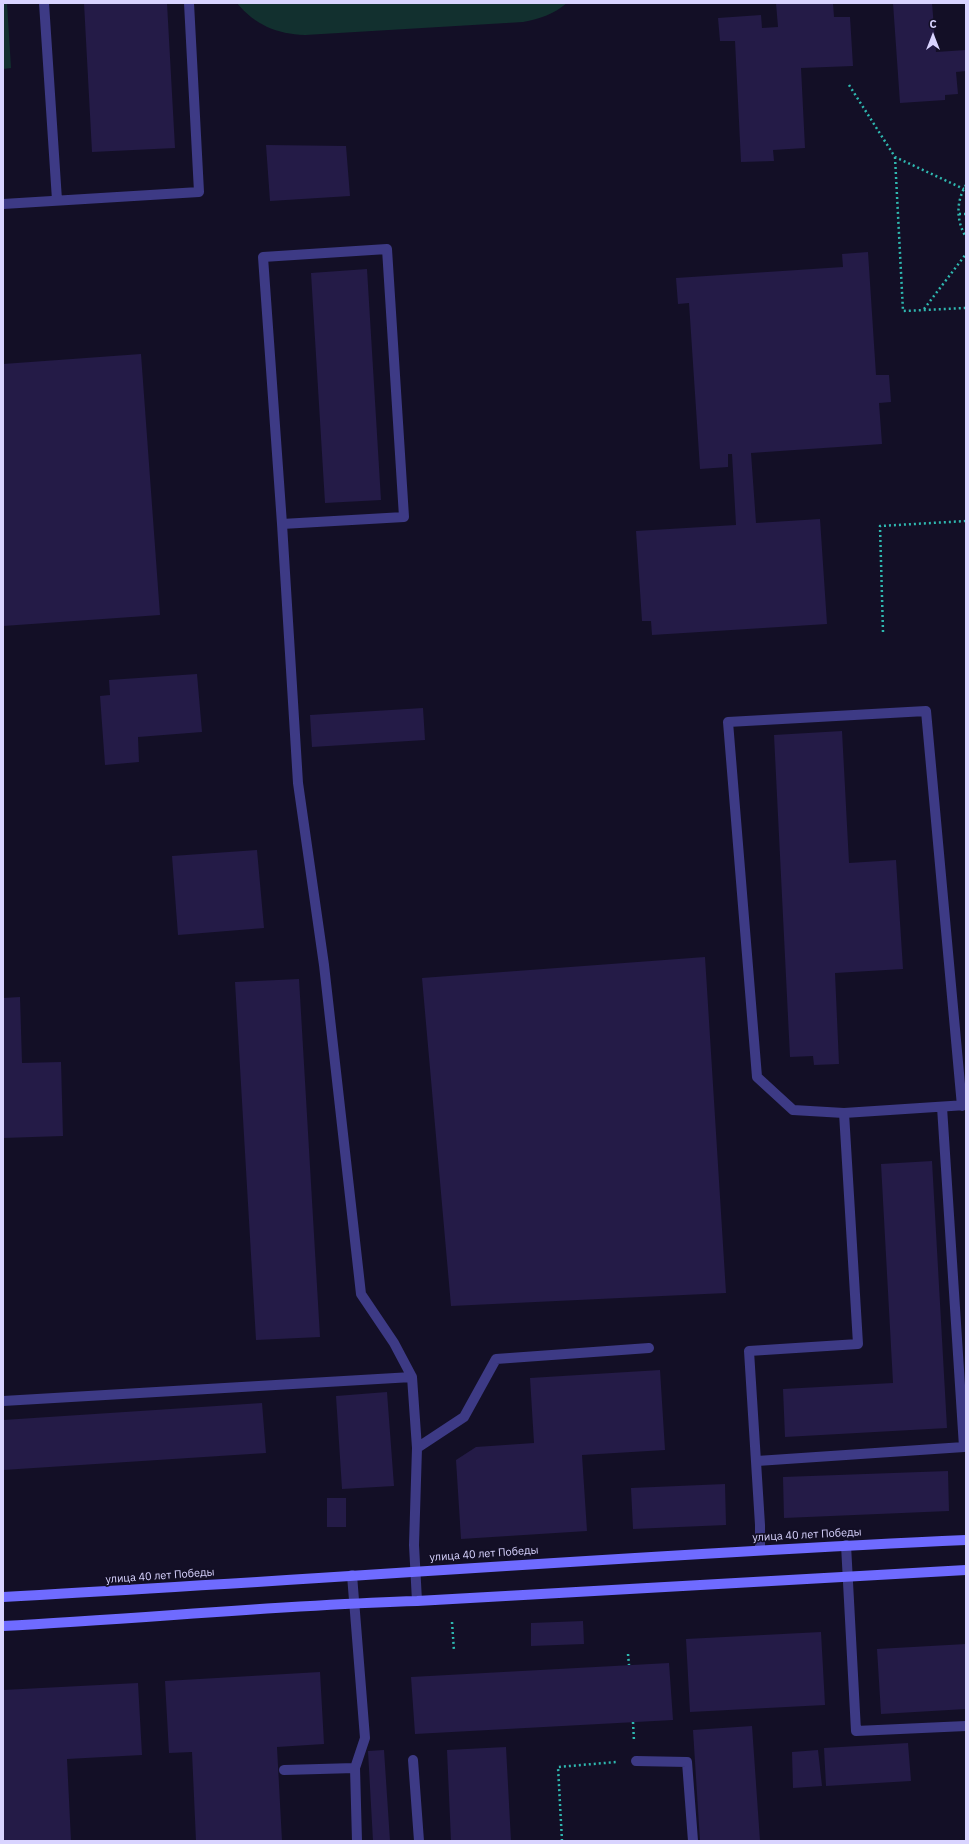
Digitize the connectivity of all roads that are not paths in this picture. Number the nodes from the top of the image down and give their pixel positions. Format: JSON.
{"nodes":[{"id":1,"x":44,"y":3,"type":"edge"},
{"id":2,"x":189,"y":3,"type":"edge"},
{"id":3,"x":57,"y":200,"type":"junction"},
{"id":4,"x":3,"y":204,"type":"edge"},
{"id":5,"x":282,"y":524,"type":"junction"},
{"id":6,"x":964,"y":1106,"type":"edge"},
{"id":7,"x":942,"y":1107,"type":"junction"},
{"id":8,"x":844,"y":1113,"type":"junction"},
{"id":9,"x":649,"y":1348,"type":"dead end"},
{"id":10,"x":412,"y":1377,"type":"junction"},
{"id":11,"x":3,"y":1401,"type":"edge"},
{"id":12,"x":417,"y":1448,"type":"junction"},
{"id":13,"x":756,"y":1461,"type":"junction"},
{"id":14,"x":966,"y":1540,"type":"edge"},
{"id":15,"x":846,"y":1545,"type":"junction"},
{"id":16,"x":760,"y":1549,"type":"junction"},
{"id":17,"x":966,"y":1570,"type":"edge"},
{"id":18,"x":416,"y":1571,"type":"junction"},
{"id":19,"x":352,"y":1575,"type":"junction"},
{"id":20,"x":847,"y":1576,"type":"junction"},
{"id":21,"x":3,"y":1597,"type":"edge"},
{"id":22,"x":417,"y":1601,"type":"junction"},
{"id":23,"x":354,"y":1603,"type":"junction"},
{"id":24,"x":3,"y":1626,"type":"edge"},
{"id":25,"x":966,"y":1726,"type":"edge"},
{"id":26,"x":413,"y":1760,"type":"dead end"},
{"id":27,"x":636,"y":1761,"type":"road end"},
{"id":28,"x":355,"y":1768,"type":"junction"},
{"id":29,"x":284,"y":1770,"type":"dead end"},
{"id":30,"x":357,"y":1841,"type":"edge"},
{"id":31,"x":419,"y":1841,"type":"edge"},
{"id":32,"x":693,"y":1841,"type":"edge"}],
"edges":[{"from":1,"to":3,"type":"lane"},
{"from":2,"to":3,"type":"lane"},
{"from":3,"to":4,"type":"lane"},
{"from":5,"to":5,"type":"lane"},
{"from":5,"to":10,"type":"lane"},
{"from":6,"to":7,"type":"lane"},
{"from":6,"to":8,"type":"lane"},
{"from":7,"to":8,"type":"lane"},
{"from":7,"to":13,"type":"lane"},
{"from":8,"to":13,"type":"lane"},
{"from":9,"to":12,"type":"lane"},
{"from":10,"to":11,"type":"lane"},
{"from":10,"to":12,"type":"lane"},
{"from":12,"to":18,"type":"lane"},
{"from":13,"to":16,"type":"lane"},
{"from":14,"to":15,"type":"main road","name":"улица 40 лет Победы"},
{"from":15,"to":16,"type":"main road","name":"улица 40 лет Победы"},
{"from":15,"to":20,"type":"lane"},
{"from":16,"to":18,"type":"main road","name":"улица 40 лет Победы"},
{"from":17,"to":20,"type":"main road"},
{"from":18,"to":19,"type":"main road","name":"улица 40 лет Победы"},
{"from":18,"to":22,"type":"lane"},
{"from":19,"to":21,"type":"main road","name":"улица 40 лет Победы"},
{"from":19,"to":23,"type":"lane"},
{"from":20,"to":22,"type":"main road"},
{"from":20,"to":25,"type":"lane"},
{"from":22,"to":23,"type":"main road"},
{"from":23,"to":24,"type":"main road"},
{"from":23,"to":28,"type":"lane"},
{"from":26,"to":31,"type":"lane"},
{"from":27,"to":32,"type":"lane"},
{"from":28,"to":29,"type":"lane"},
{"from":28,"to":30,"type":"lane"}]}
